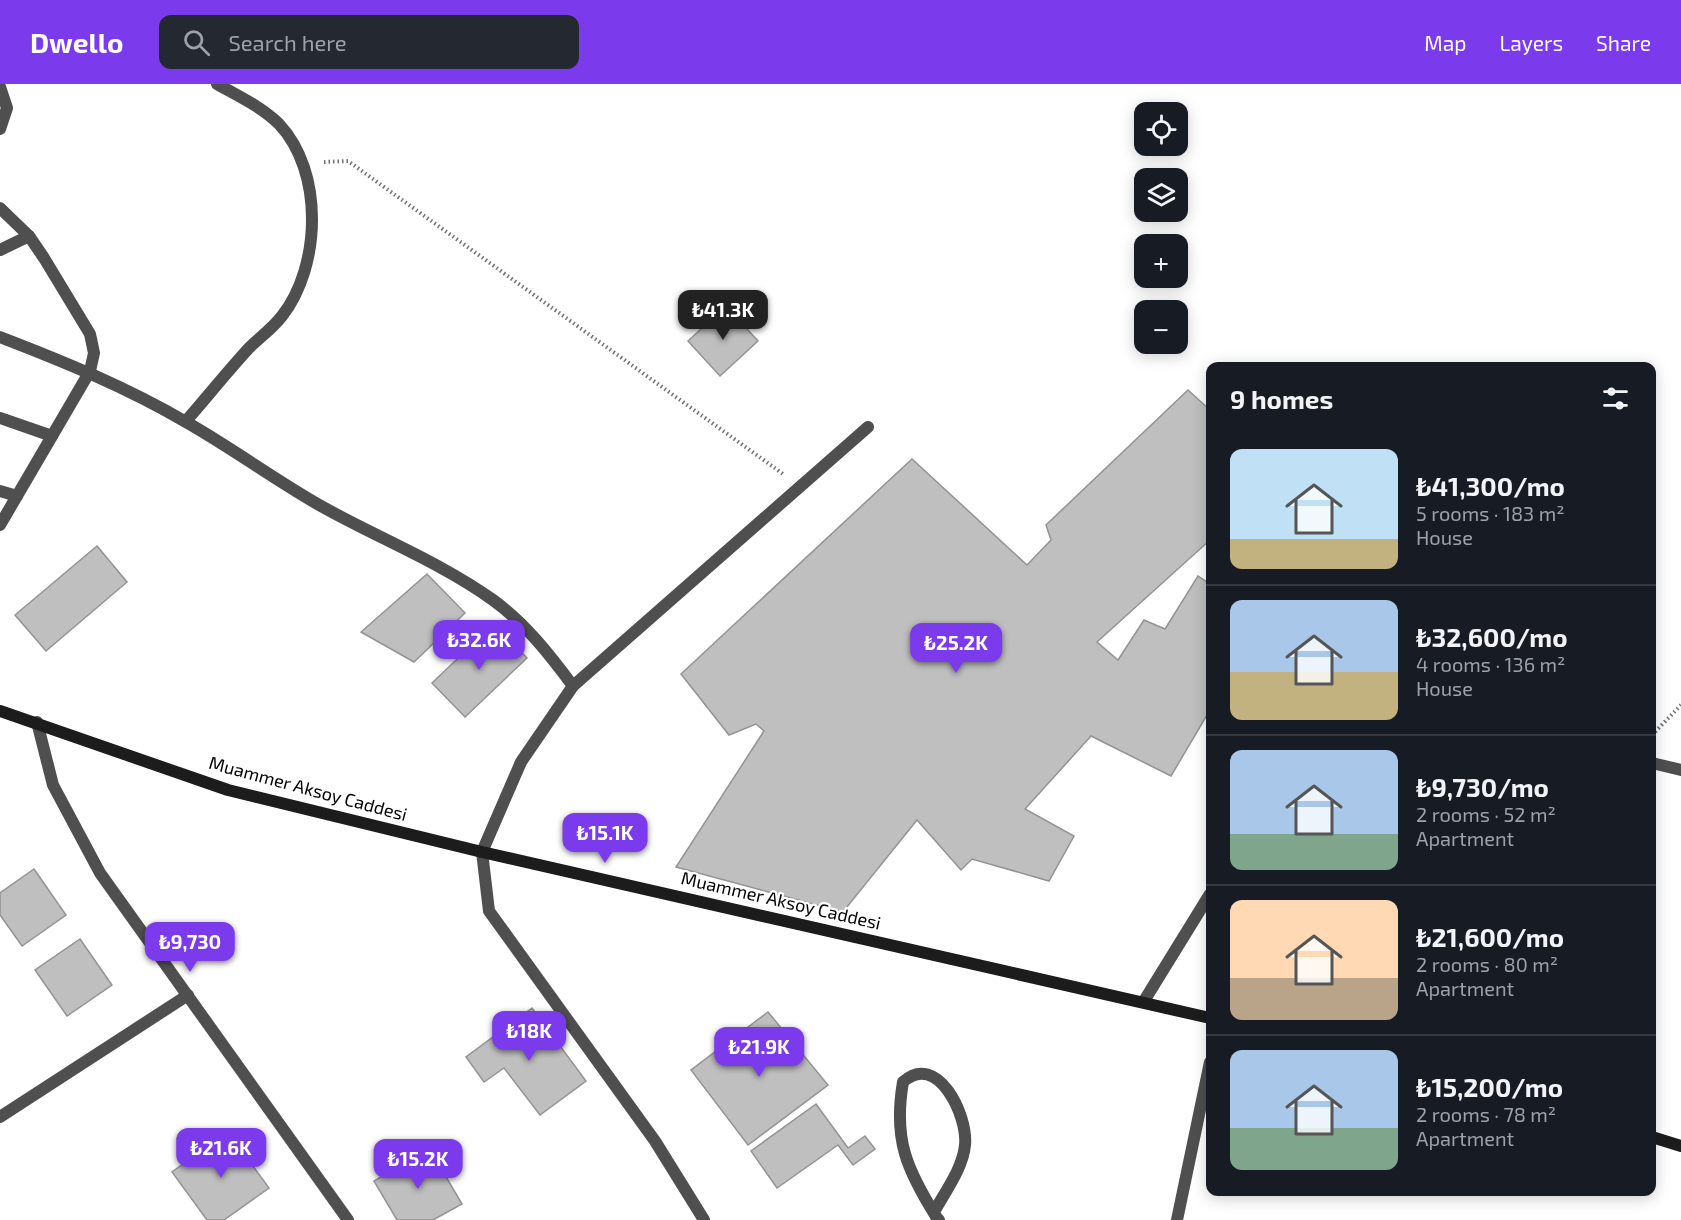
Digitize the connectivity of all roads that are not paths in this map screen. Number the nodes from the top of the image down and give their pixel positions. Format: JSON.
{"nodes":[{"id":1,"x":218,"y":84,"type":"edge"},
{"id":2,"x":0,"y":87,"type":"edge"},
{"id":3,"x":0,"y":129,"type":"edge"},
{"id":4,"x":0,"y":208,"type":"edge"},
{"id":5,"x":29,"y":237,"type":"junction"},
{"id":6,"x":0,"y":250,"type":"edge"},
{"id":7,"x":0,"y":337,"type":"edge"},
{"id":8,"x":90,"y":371,"type":"junction"},
{"id":9,"x":0,"y":418,"type":"edge"},
{"id":10,"x":186,"y":422,"type":"junction"},
{"id":11,"x":868,"y":427,"type":"dead end"},
{"id":12,"x":52,"y":436,"type":"junction"},
{"id":13,"x":0,"y":491,"type":"edge"},
{"id":14,"x":17,"y":496,"type":"junction"},
{"id":15,"x":0,"y":525,"type":"edge"},
{"id":16,"x":573,"y":687,"type":"junction"},
{"id":17,"x":0,"y":711,"type":"edge"},
{"id":18,"x":37,"y":722,"type":"junction"},
{"id":19,"x":1656,"y":764,"type":"edge"},
{"id":20,"x":1681,"y":770,"type":"edge"},
{"id":21,"x":482,"y":852,"type":"junction"},
{"id":22,"x":1206,"y":900,"type":"edge"},
{"id":23,"x":188,"y":995,"type":"junction"},
{"id":24,"x":1144,"y":1001,"type":"junction"},
{"id":25,"x":1206,"y":1017,"type":"edge"},
{"id":26,"x":1206,"y":1081,"type":"edge"},
{"id":27,"x":0,"y":1117,"type":"edge"},
{"id":28,"x":1656,"y":1138,"type":"edge"},
{"id":29,"x":1681,"y":1146,"type":"edge"},
{"id":30,"x":937,"y":1216,"type":"edge"},
{"id":31,"x":348,"y":1220,"type":"edge"},
{"id":32,"x":704,"y":1220,"type":"edge"},
{"id":33,"x":1177,"y":1220,"type":"edge"}],
"edges":[{"from":1,"to":10,"type":"street"},
{"from":2,"to":3,"type":"street"},
{"from":4,"to":5,"type":"street"},
{"from":5,"to":6,"type":"street"},
{"from":5,"to":8,"type":"street"},
{"from":7,"to":8,"type":"street"},
{"from":8,"to":10,"type":"street"},
{"from":8,"to":12,"type":"street"},
{"from":9,"to":12,"type":"street"},
{"from":10,"to":16,"type":"street"},
{"from":11,"to":16,"type":"street"},
{"from":12,"to":14,"type":"street"},
{"from":13,"to":14,"type":"street"},
{"from":14,"to":15,"type":"street"},
{"from":16,"to":21,"type":"street"},
{"from":17,"to":18,"type":"street","name":"Muammer Aksoy Caddesi"},
{"from":18,"to":21,"type":"street","name":"Muammer Aksoy Caddesi"},
{"from":18,"to":23,"type":"street"},
{"from":19,"to":20,"type":"street"},
{"from":21,"to":24,"type":"street","name":"Muammer Aksoy Caddesi"},
{"from":21,"to":32,"type":"street"},
{"from":22,"to":24,"type":"street"},
{"from":23,"to":27,"type":"street"},
{"from":23,"to":31,"type":"street"},
{"from":24,"to":25,"type":"street","name":"Muammer Aksoy Caddesi"},
{"from":26,"to":33,"type":"street"},
{"from":28,"to":29,"type":"street"},
{"from":30,"to":30,"type":"street"}]}
